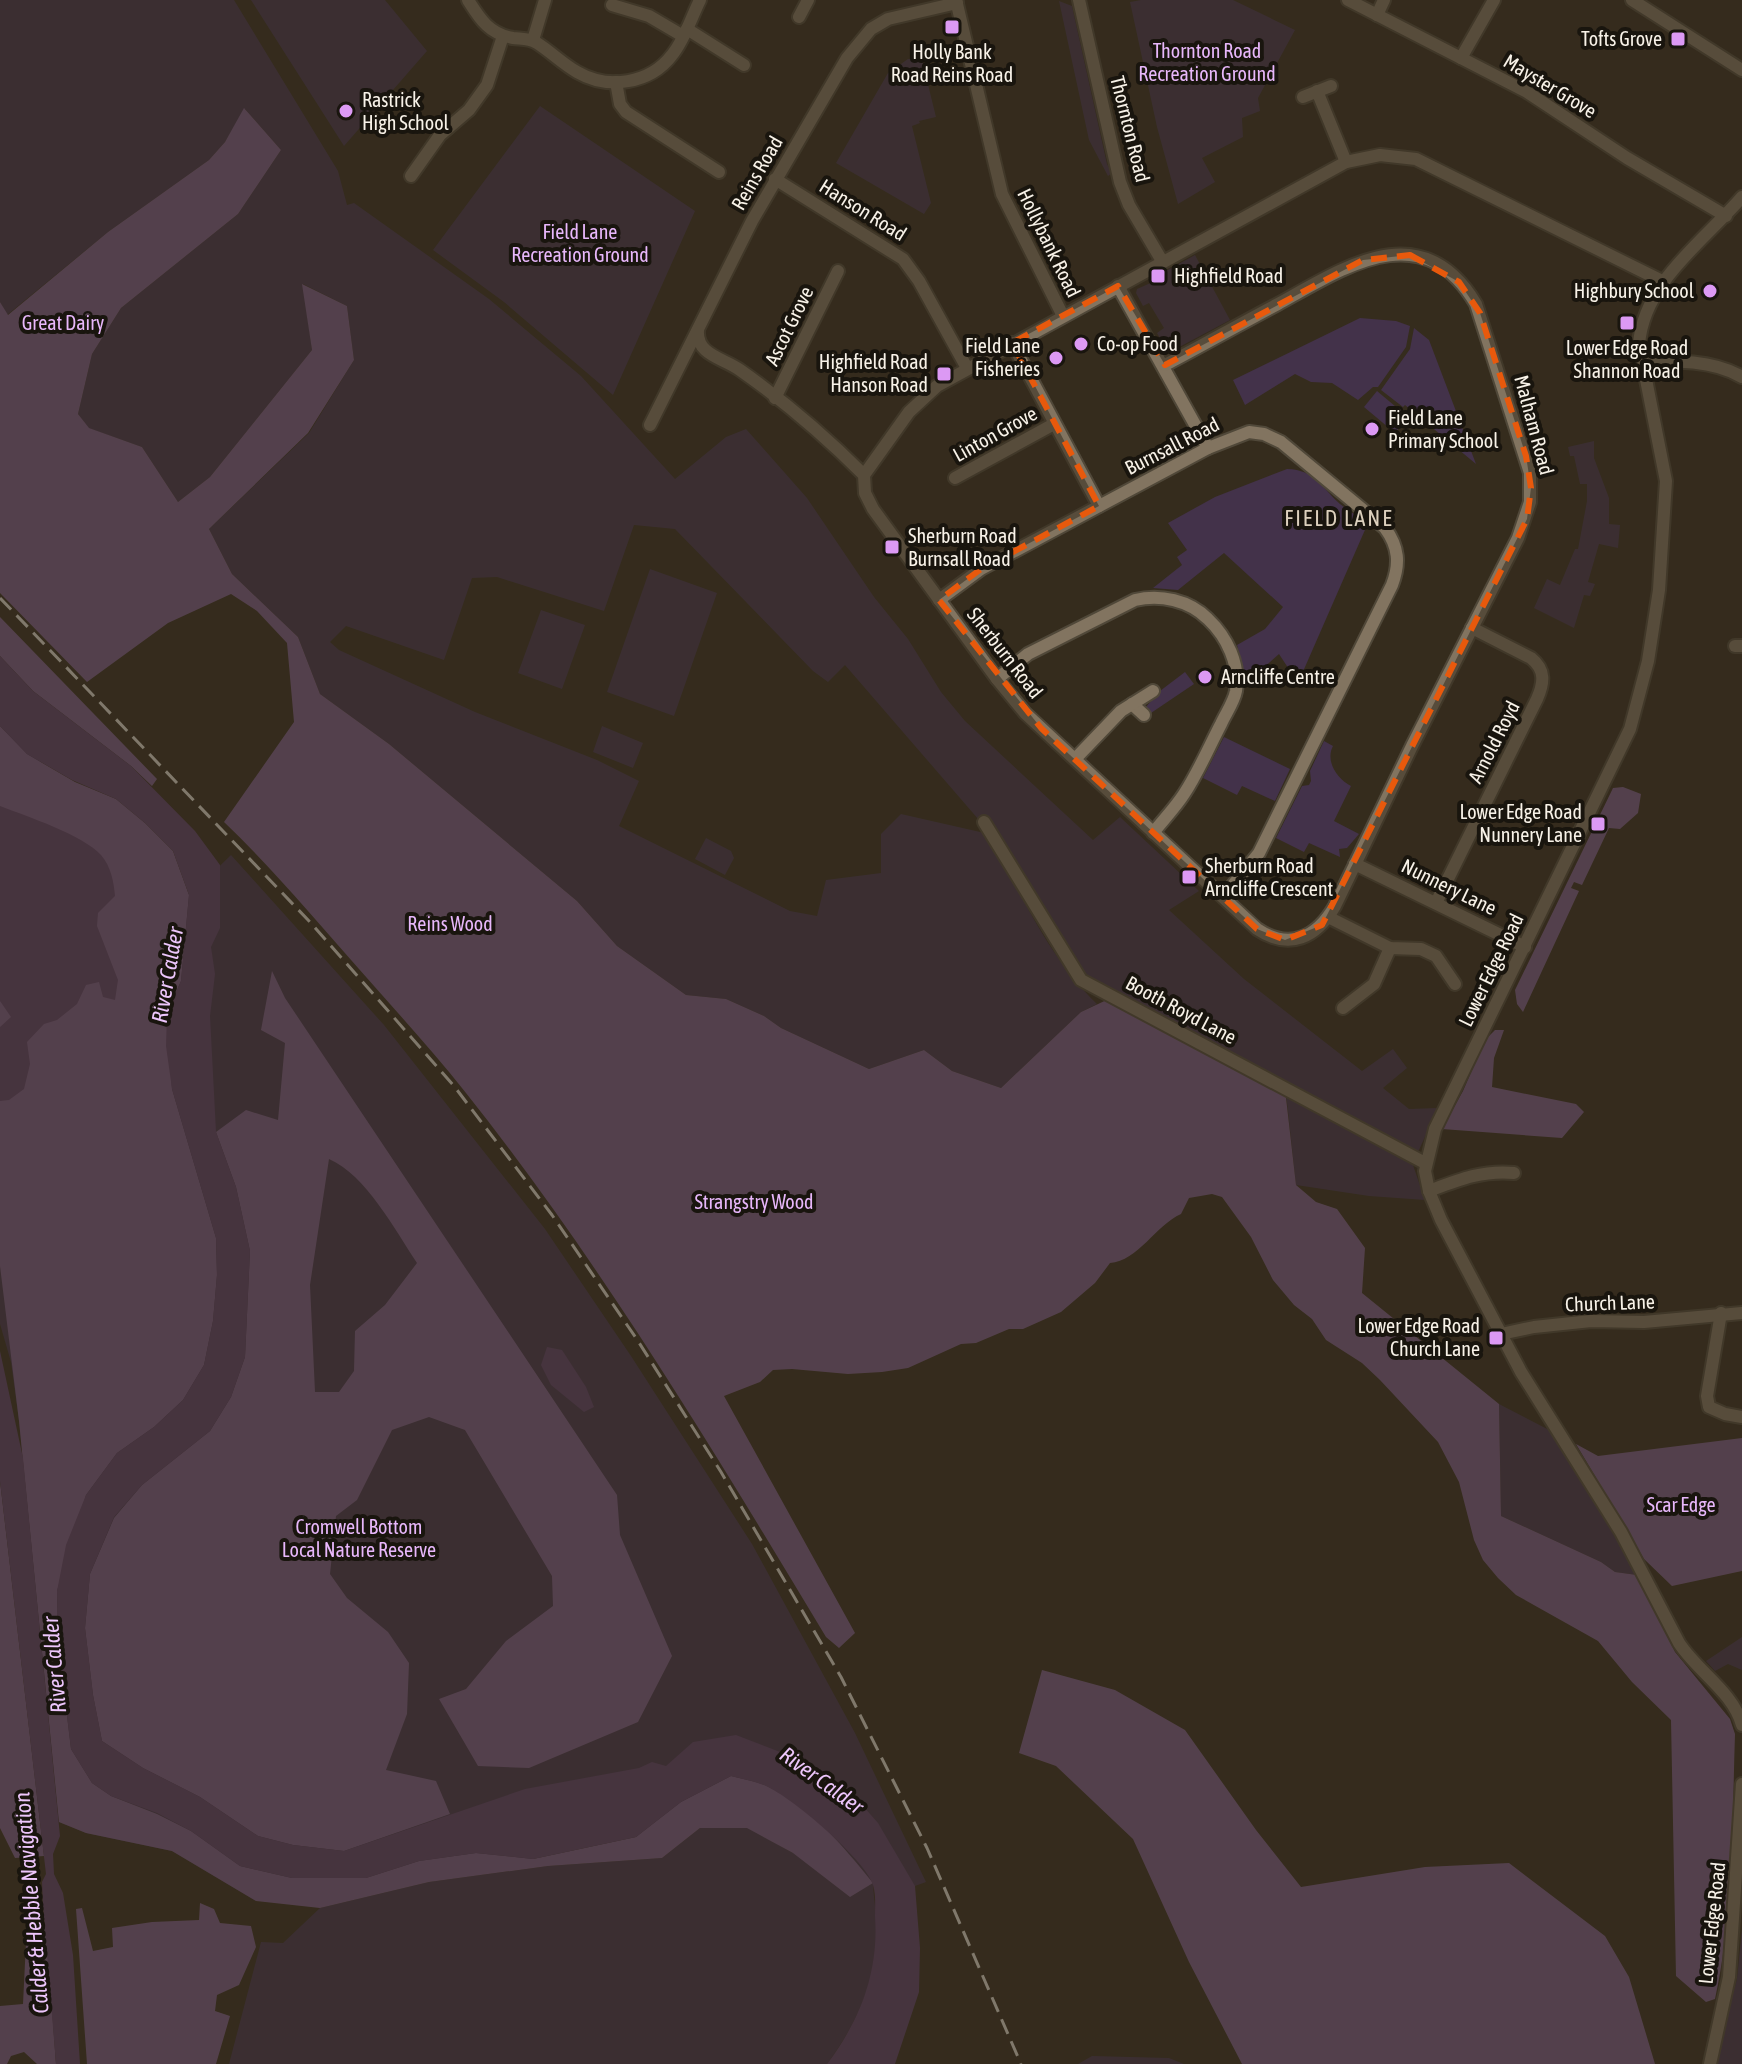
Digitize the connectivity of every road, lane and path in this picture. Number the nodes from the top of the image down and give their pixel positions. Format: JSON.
{"nodes":[{"id":1,"x":468,"y":0,"type":"edge"},
{"id":2,"x":545,"y":0,"type":"edge"},
{"id":3,"x":700,"y":0,"type":"edge"},
{"id":4,"x":808,"y":0,"type":"edge"},
{"id":5,"x":1079,"y":0,"type":"edge"},
{"id":6,"x":1348,"y":0,"type":"edge"},
{"id":7,"x":1384,"y":0,"type":"edge"},
{"id":8,"x":1494,"y":0,"type":"edge"},
{"id":9,"x":1632,"y":0,"type":"edge"},
{"id":10,"x":957,"y":1,"type":"edge"},
{"id":11,"x":612,"y":5,"type":"dead end"},
{"id":12,"x":1377,"y":15,"type":"junction"},
{"id":13,"x":799,"y":17,"type":"dead end"},
{"id":14,"x":685,"y":32,"type":"junction"},
{"id":15,"x":503,"y":36,"type":"junction"},
{"id":16,"x":533,"y":40,"type":"junction"},
{"id":17,"x":1461,"y":58,"type":"junction"},
{"id":18,"x":744,"y":65,"type":"dead end"},
{"id":19,"x":1742,"y":70,"type":"edge"},
{"id":20,"x":616,"y":82,"type":"junction"},
{"id":21,"x":1331,"y":86,"type":"dead end"},
{"id":22,"x":1317,"y":91,"type":"junction"},
{"id":23,"x":1303,"y":97,"type":"dead end"},
{"id":24,"x":1346,"y":162,"type":"junction"},
{"id":25,"x":719,"y":172,"type":"dead end"},
{"id":26,"x":411,"y":176,"type":"dead end"},
{"id":27,"x":775,"y":179,"type":"junction"},
{"id":28,"x":1742,"y":197,"type":"edge"},
{"id":29,"x":1726,"y":216,"type":"junction"},
{"id":30,"x":1162,"y":261,"type":"junction"},
{"id":31,"x":838,"y":271,"type":"dead end"},
{"id":32,"x":1664,"y":282,"type":"junction"},
{"id":33,"x":1118,"y":286,"type":"junction"},
{"id":34,"x":1063,"y":316,"type":"junction"},
{"id":35,"x":698,"y":330,"type":"junction"},
{"id":36,"x":1012,"y":343,"type":"junction"},
{"id":37,"x":1165,"y":365,"type":"junction"},
{"id":38,"x":1643,"y":366,"type":"junction"},
{"id":39,"x":967,"y":368,"type":"junction"},
{"id":40,"x":1742,"y":377,"type":"edge"},
{"id":41,"x":775,"y":398,"type":"junction"},
{"id":42,"x":1054,"y":424,"type":"junction"},
{"id":43,"x":650,"y":425,"type":"dead end"},
{"id":44,"x":1208,"y":448,"type":"junction"},
{"id":45,"x":864,"y":475,"type":"junction"},
{"id":46,"x":955,"y":478,"type":"dead end"},
{"id":47,"x":1099,"y":506,"type":"junction"},
{"id":48,"x":939,"y":600,"type":"junction"},
{"id":49,"x":1472,"y":628,"type":"junction"},
{"id":50,"x":997,"y":679,"type":"junction"},
{"id":51,"x":1153,"y":691,"type":"dead end"},
{"id":52,"x":1132,"y":704,"type":"junction"},
{"id":53,"x":1144,"y":715,"type":"dead end"},
{"id":54,"x":1075,"y":759,"type":"junction"},
{"id":55,"x":984,"y":822,"type":"dead end"},
{"id":56,"x":1153,"y":833,"type":"junction"},
{"id":57,"x":1355,"y":864,"type":"junction"},
{"id":58,"x":1223,"y":897,"type":"junction"},
{"id":59,"x":1436,"y":903,"type":"junction"},
{"id":60,"x":1328,"y":917,"type":"junction"},
{"id":61,"x":1525,"y":947,"type":"junction"},
{"id":62,"x":1390,"y":948,"type":"junction"},
{"id":63,"x":1455,"y":984,"type":"dead end"},
{"id":64,"x":1343,"y":1008,"type":"dead end"},
{"id":65,"x":1425,"y":1163,"type":"junction"},
{"id":66,"x":1514,"y":1173,"type":"dead end"},
{"id":67,"x":1429,"y":1191,"type":"junction"},
{"id":68,"x":1721,"y":1313,"type":"junction"},
{"id":69,"x":1742,"y":1313,"type":"edge"},
{"id":70,"x":1501,"y":1334,"type":"junction"},
{"id":71,"x":1742,"y":1417,"type":"edge"},
{"id":72,"x":1742,"y":1725,"type":"edge"},
{"id":73,"x":1742,"y":1784,"type":"edge"},
{"id":74,"x":1710,"y":2064,"type":"edge"}],
"edges":[{"from":1,"to":15,"type":"street"},
{"from":2,"to":16,"type":"street"},
{"from":3,"to":14,"type":"street"},
{"from":4,"to":13,"type":"street"},
{"from":5,"to":30,"type":"street","name":"Thornton Road"},
{"from":6,"to":12,"type":"street","name":"Mayster Grove"},
{"from":7,"to":12,"type":"street"},
{"from":8,"to":17,"type":"street"},
{"from":9,"to":19,"type":"street"},
{"from":10,"to":27,"type":"street","name":"Reins Road"},
{"from":10,"to":34,"type":"street","name":"Hollybank Road"},
{"from":11,"to":14,"type":"street"},
{"from":12,"to":17,"type":"street","name":"Mayster Grove"},
{"from":14,"to":18,"type":"street"},
{"from":14,"to":20,"type":"street"},
{"from":15,"to":16,"type":"street"},
{"from":15,"to":26,"type":"street"},
{"from":16,"to":20,"type":"street"},
{"from":17,"to":29,"type":"street","name":"Mayster Grove"},
{"from":20,"to":25,"type":"street"},
{"from":21,"to":22,"type":"street"},
{"from":22,"to":23,"type":"street"},
{"from":22,"to":24,"type":"street"},
{"from":24,"to":30,"type":"street"},
{"from":24,"to":32,"type":"street"},
{"from":27,"to":35,"type":"street","name":"Reins Road"},
{"from":27,"to":39,"type":"street","name":"Hanson Road"},
{"from":28,"to":29,"type":"street","name":"Lower Edge Road"},
{"from":29,"to":32,"type":"street","name":"Lower Edge Road"},
{"from":30,"to":33,"type":"street"},
{"from":31,"to":41,"type":"street","name":"Ascot Grove"},
{"from":32,"to":38,"type":"street","name":"Lower Edge Road"},
{"from":33,"to":34,"type":"street"},
{"from":33,"to":37,"type":"street"},
{"from":34,"to":36,"type":"street"},
{"from":35,"to":41,"type":"street","name":"Sherburn Road"},
{"from":35,"to":43,"type":"street","name":"Reins Road"},
{"from":36,"to":39,"type":"street"},
{"from":36,"to":42,"type":"street"},
{"from":37,"to":44,"type":"street"},
{"from":37,"to":49,"type":"street","name":"Malham Road"},
{"from":38,"to":40,"type":"street"},
{"from":38,"to":61,"type":"street","name":"Lower Edge Road"},
{"from":39,"to":45,"type":"street"},
{"from":41,"to":45,"type":"street","name":"Sherburn Road"},
{"from":42,"to":46,"type":"street","name":"Linton Grove"},
{"from":42,"to":47,"type":"street"},
{"from":44,"to":47,"type":"street","name":"Burnsall Road"},
{"from":44,"to":58,"type":"street","name":"Burnsall Road"},
{"from":45,"to":48,"type":"street","name":"Sherburn Road"},
{"from":47,"to":48,"type":"street","name":"Burnsall Road"},
{"from":48,"to":50,"type":"street","name":"Sherburn Road"},
{"from":49,"to":57,"type":"street","name":"Malham Road"},
{"from":49,"to":59,"type":"street","name":"Arnold Royd"},
{"from":50,"to":54,"type":"street","name":"Sherburn Road"},
{"from":50,"to":56,"type":"street"},
{"from":51,"to":52,"type":"street"},
{"from":52,"to":53,"type":"street"},
{"from":52,"to":54,"type":"street"},
{"from":54,"to":56,"type":"street","name":"Sherburn Road"},
{"from":55,"to":65,"type":"street","name":"Booth Royd Lane"},
{"from":56,"to":58,"type":"street","name":"Sherburn Road"},
{"from":57,"to":59,"type":"street","name":"Nunnery Lane"},
{"from":57,"to":60,"type":"street","name":"Malham Road"},
{"from":58,"to":60,"type":"street","name":"Sherburn Road"},
{"from":59,"to":61,"type":"street","name":"Nunnery Lane"},
{"from":60,"to":62,"type":"street"},
{"from":61,"to":65,"type":"street","name":"Lower Edge Road"},
{"from":62,"to":63,"type":"street"},
{"from":62,"to":64,"type":"street"},
{"from":65,"to":67,"type":"street","name":"Lower Edge Road"},
{"from":66,"to":67,"type":"street"},
{"from":67,"to":70,"type":"street","name":"Lower Edge Road"},
{"from":68,"to":69,"type":"street","name":"Church Lane"},
{"from":68,"to":70,"type":"street","name":"Church Lane"},
{"from":68,"to":71,"type":"street"},
{"from":70,"to":72,"type":"street","name":"Lower Edge Road"},
{"from":73,"to":74,"type":"street","name":"Lower Edge Road"}]}
